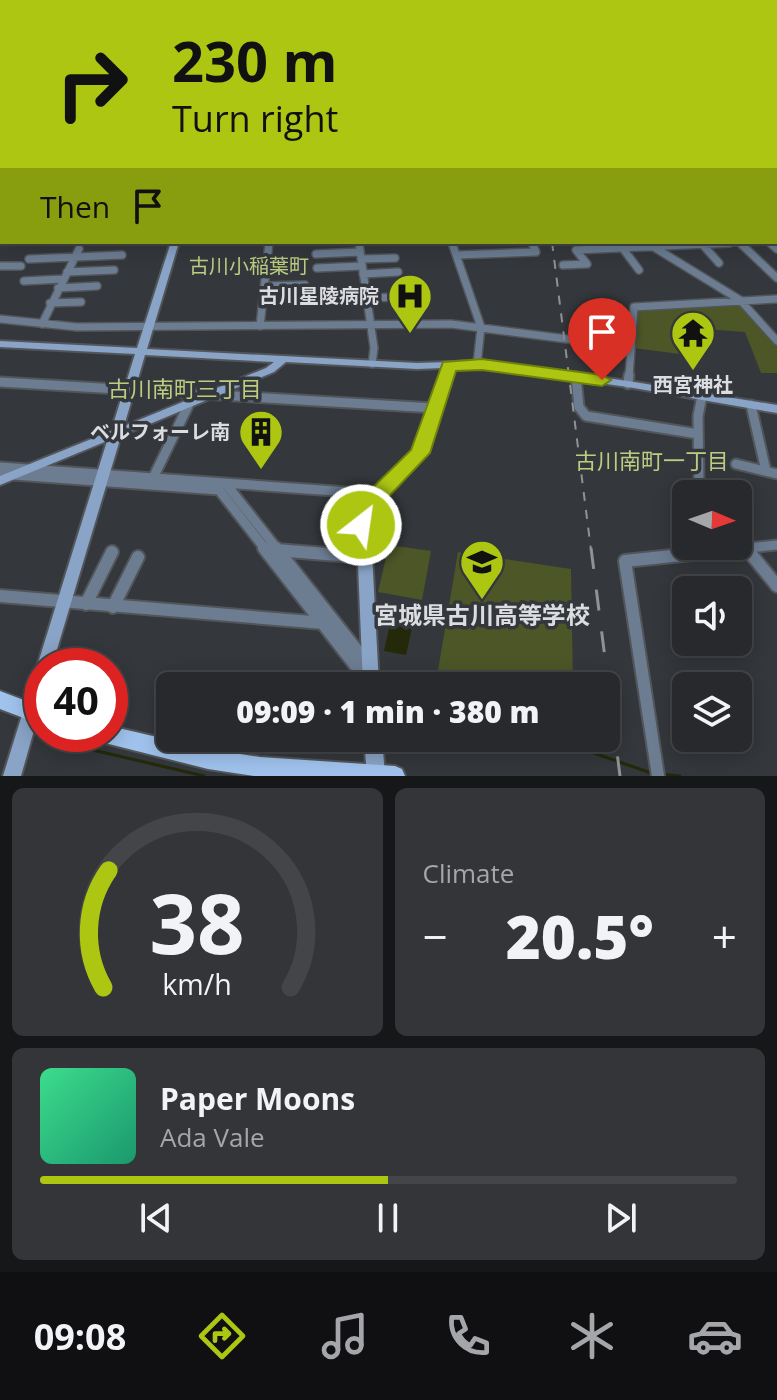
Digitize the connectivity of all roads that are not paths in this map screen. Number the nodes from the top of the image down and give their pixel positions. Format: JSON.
{"nodes":[{"id":1,"x":174,"y":244,"type":"edge"},
{"id":2,"x":269,"y":244,"type":"edge"},
{"id":3,"x":359,"y":244,"type":"edge"},
{"id":4,"x":453,"y":244,"type":"edge"},
{"id":5,"x":532,"y":244,"type":"edge"},
{"id":6,"x":650,"y":244,"type":"edge"},
{"id":7,"x":668,"y":244,"type":"edge"},
{"id":8,"x":702,"y":244,"type":"joint"},
{"id":9,"x":741,"y":244,"type":"edge"},
{"id":10,"x":590,"y":245,"type":"edge"},
{"id":11,"x":620,"y":245,"type":"edge"},
{"id":12,"x":77,"y":253,"type":"junction"},
{"id":13,"x":316,"y":254,"type":"dead end"},
{"id":14,"x":122,"y":255,"type":"dead end"},
{"id":15,"x":457,"y":255,"type":"junction"},
{"id":16,"x":395,"y":258,"type":"dead end"},
{"id":17,"x":29,"y":259,"type":"dead end"},
{"id":18,"x":362,"y":263,"type":"junction"},
{"id":19,"x":719,"y":263,"type":"dead end"},
{"id":20,"x":563,"y":265,"type":"dead end"},
{"id":21,"x":0,"y":266,"type":"edge"},
{"id":22,"x":21,"y":266,"type":"dead end"},
{"id":23,"x":317,"y":268,"type":"dead end"},
{"id":24,"x":114,"y":270,"type":"dead end"},
{"id":25,"x":639,"y":270,"type":"dead end"},
{"id":26,"x":398,"y":272,"type":"dead end"},
{"id":27,"x":65,"y":276,"type":"junction"},
{"id":28,"x":777,"y":278,"type":"edge"},
{"id":29,"x":24,"y":281,"type":"dead end"},
{"id":30,"x":305,"y":285,"type":"dead end"},
{"id":31,"x":97,"y":286,"type":"dead end"},
{"id":32,"x":265,"y":286,"type":"junction"},
{"id":33,"x":58,"y":288,"type":"junction"},
{"id":34,"x":400,"y":297,"type":"dead end"},
{"id":35,"x":366,"y":298,"type":"junction"},
{"id":36,"x":777,"y":299,"type":"edge"},
{"id":37,"x":740,"y":300,"type":"junction"},
{"id":38,"x":81,"y":302,"type":"dead end"},
{"id":39,"x":50,"y":303,"type":"junction"},
{"id":40,"x":0,"y":319,"type":"edge"},
{"id":41,"x":42,"y":324,"type":"junction"},
{"id":42,"x":371,"y":325,"type":"junction"},
{"id":43,"x":260,"y":326,"type":"junction"},
{"id":44,"x":150,"y":327,"type":"junction"},
{"id":45,"x":481,"y":327,"type":"junction"},
{"id":46,"x":777,"y":341,"type":"edge"},
{"id":47,"x":0,"y":344,"type":"edge"},
{"id":48,"x":629,"y":347,"type":"junction"},
{"id":49,"x":142,"y":352,"type":"junction"},
{"id":50,"x":283,"y":359,"type":"junction"},
{"id":51,"x":372,"y":364,"type":"junction"},
{"id":52,"x":477,"y":364,"type":"junction"},
{"id":53,"x":449,"y":366,"type":"junction"},
{"id":54,"x":576,"y":377,"type":"junction"},
{"id":55,"x":0,"y":382,"type":"edge"},
{"id":56,"x":628,"y":384,"type":"junction"},
{"id":57,"x":130,"y":390,"type":"junction"},
{"id":58,"x":207,"y":394,"type":"junction"},
{"id":59,"x":702,"y":396,"type":"junction"},
{"id":60,"x":190,"y":401,"type":"junction"},
{"id":61,"x":751,"y":405,"type":"junction"},
{"id":62,"x":434,"y":408,"type":"junction"},
{"id":63,"x":777,"y":409,"type":"edge"},
{"id":64,"x":117,"y":432,"type":"junction"},
{"id":65,"x":698,"y":434,"type":"junction"},
{"id":66,"x":736,"y":464,"type":"dead end"},
{"id":67,"x":0,"y":467,"type":"edge"},
{"id":68,"x":28,"y":469,"type":"junction"},
{"id":69,"x":772,"y":472,"type":"edge"},
{"id":70,"x":0,"y":474,"type":"edge"},
{"id":71,"x":15,"y":475,"type":"junction"},
{"id":72,"x":102,"y":478,"type":"junction"},
{"id":73,"x":153,"y":478,"type":"junction"},
{"id":74,"x":699,"y":480,"type":"edge"},
{"id":75,"x":0,"y":481,"type":"edge"},
{"id":76,"x":190,"y":484,"type":"junction"},
{"id":77,"x":226,"y":484,"type":"junction"},
{"id":78,"x":377,"y":494,"type":"junction"},
{"id":79,"x":752,"y":544,"type":"edge"},
{"id":80,"x":777,"y":545,"type":"edge"},
{"id":81,"x":274,"y":551,"type":"junction"},
{"id":82,"x":112,"y":552,"type":"dead end"},
{"id":83,"x":672,"y":554,"type":"edge"},
{"id":84,"x":752,"y":556,"type":"edge"},
{"id":85,"x":138,"y":557,"type":"dead end"},
{"id":86,"x":363,"y":557,"type":"junction"},
{"id":87,"x":777,"y":586,"type":"edge"},
{"id":88,"x":0,"y":596,"type":"edge"},
{"id":89,"x":64,"y":603,"type":"junction"},
{"id":90,"x":86,"y":604,"type":"junction"},
{"id":91,"x":113,"y":607,"type":"junction"},
{"id":92,"x":324,"y":623,"type":"junction"},
{"id":93,"x":50,"y":648,"type":"edge"},
{"id":94,"x":369,"y":666,"type":"junction"},
{"id":95,"x":363,"y":672,"type":"edge"},
{"id":96,"x":370,"y":672,"type":"edge"},
{"id":97,"x":0,"y":700,"type":"edge"},
{"id":98,"x":24,"y":709,"type":"edge"},
{"id":99,"x":128,"y":740,"type":"edge"},
{"id":100,"x":24,"y":744,"type":"edge"},
{"id":101,"x":376,"y":752,"type":"edge"},
{"id":102,"x":657,"y":771,"type":"edge"},
{"id":103,"x":12,"y":776,"type":"edge"},
{"id":104,"x":382,"y":776,"type":"edge"}],
"edges":[{"from":1,"to":44,"type":"street"},
{"from":2,"to":32,"type":"street"},
{"from":3,"to":18,"type":"street"},
{"from":4,"to":15,"type":"street"},
{"from":5,"to":15,"type":"street"},
{"from":6,"to":7,"type":"street"},
{"from":6,"to":11,"type":"street"},
{"from":6,"to":37,"type":"street"},
{"from":7,"to":8,"type":"street"},
{"from":8,"to":19,"type":"street"},
{"from":9,"to":28,"type":"street"},
{"from":10,"to":11,"type":"street"},
{"from":10,"to":20,"type":"street"},
{"from":11,"to":25,"type":"street"},
{"from":12,"to":14,"type":"street"},
{"from":12,"to":17,"type":"street"},
{"from":12,"to":27,"type":"street"},
{"from":13,"to":18,"type":"street"},
{"from":15,"to":45,"type":"street"},
{"from":16,"to":18,"type":"street"},
{"from":18,"to":23,"type":"street"},
{"from":18,"to":26,"type":"street"},
{"from":18,"to":35,"type":"street"},
{"from":21,"to":22,"type":"street"},
{"from":24,"to":27,"type":"street"},
{"from":27,"to":29,"type":"street"},
{"from":27,"to":33,"type":"street"},
{"from":30,"to":32,"type":"street"},
{"from":31,"to":33,"type":"street"},
{"from":32,"to":43,"type":"street"},
{"from":33,"to":39,"type":"street"},
{"from":34,"to":35,"type":"street"},
{"from":35,"to":42,"type":"street"},
{"from":36,"to":37,"type":"street"},
{"from":37,"to":46,"type":"street"},
{"from":37,"to":48,"type":"street"},
{"from":38,"to":39,"type":"street"},
{"from":39,"to":41,"type":"street"},
{"from":40,"to":41,"type":"street"},
{"from":41,"to":44,"type":"street"},
{"from":42,"to":43,"type":"street"},
{"from":42,"to":45,"type":"street"},
{"from":42,"to":51,"type":"street"},
{"from":43,"to":44,"type":"street"},
{"from":44,"to":49,"type":"street"},
{"from":45,"to":48,"type":"street"},
{"from":45,"to":52,"type":"street"},
{"from":47,"to":49,"type":"street"},
{"from":48,"to":56,"type":"street"},
{"from":49,"to":50,"type":"street"},
{"from":49,"to":57,"type":"street"},
{"from":50,"to":51,"type":"street"},
{"from":50,"to":58,"type":"street"},
{"from":51,"to":53,"type":"street"},
{"from":52,"to":53,"type":"street"},
{"from":52,"to":54,"type":"street"},
{"from":53,"to":62,"type":"street"},
{"from":54,"to":56,"type":"street"},
{"from":54,"to":65,"type":"street"},
{"from":55,"to":57,"type":"street"},
{"from":56,"to":59,"type":"street"},
{"from":57,"to":58,"type":"street"},
{"from":57,"to":64,"type":"street"},
{"from":58,"to":60,"type":"street"},
{"from":58,"to":62,"type":"street"},
{"from":59,"to":61,"type":"street"},
{"from":59,"to":65,"type":"street"},
{"from":60,"to":64,"type":"street"},
{"from":60,"to":73,"type":"street"},
{"from":61,"to":63,"type":"street"},
{"from":61,"to":69,"type":"street"},
{"from":62,"to":78,"type":"street"},
{"from":64,"to":68,"type":"street"},
{"from":64,"to":72,"type":"street"},
{"from":65,"to":74,"type":"street"},
{"from":66,"to":69,"type":"street"},
{"from":67,"to":68,"type":"street"},
{"from":68,"to":71,"type":"street"},
{"from":68,"to":72,"type":"street"},
{"from":70,"to":71,"type":"street"},
{"from":71,"to":72,"type":"street"},
{"from":71,"to":75,"type":"street"},
{"from":72,"to":73,"type":"street"},
{"from":72,"to":76,"type":"street"},
{"from":72,"to":89,"type":"street"},
{"from":73,"to":76,"type":"street"},
{"from":76,"to":77,"type":"street"},
{"from":76,"to":81,"type":"street"},
{"from":77,"to":78,"type":"street"},
{"from":77,"to":81,"type":"street"},
{"from":78,"to":86,"type":"street"},
{"from":79,"to":80,"type":"street"},
{"from":81,"to":86,"type":"street"},
{"from":81,"to":92,"type":"street"},
{"from":81,"to":94,"type":"street"},
{"from":82,"to":90,"type":"street"},
{"from":83,"to":102,"type":"street"},
{"from":84,"to":87,"type":"street"},
{"from":85,"to":91,"type":"street"},
{"from":86,"to":94,"type":"street"},
{"from":88,"to":89,"type":"street"},
{"from":89,"to":90,"type":"street"},
{"from":89,"to":93,"type":"street"},
{"from":90,"to":91,"type":"street"},
{"from":91,"to":92,"type":"street"},
{"from":92,"to":95,"type":"street"},
{"from":94,"to":96,"type":"street"},
{"from":97,"to":98,"type":"main road"},
{"from":99,"to":104,"type":"main road"},
{"from":100,"to":103,"type":"street"},
{"from":101,"to":104,"type":"street"}]}
